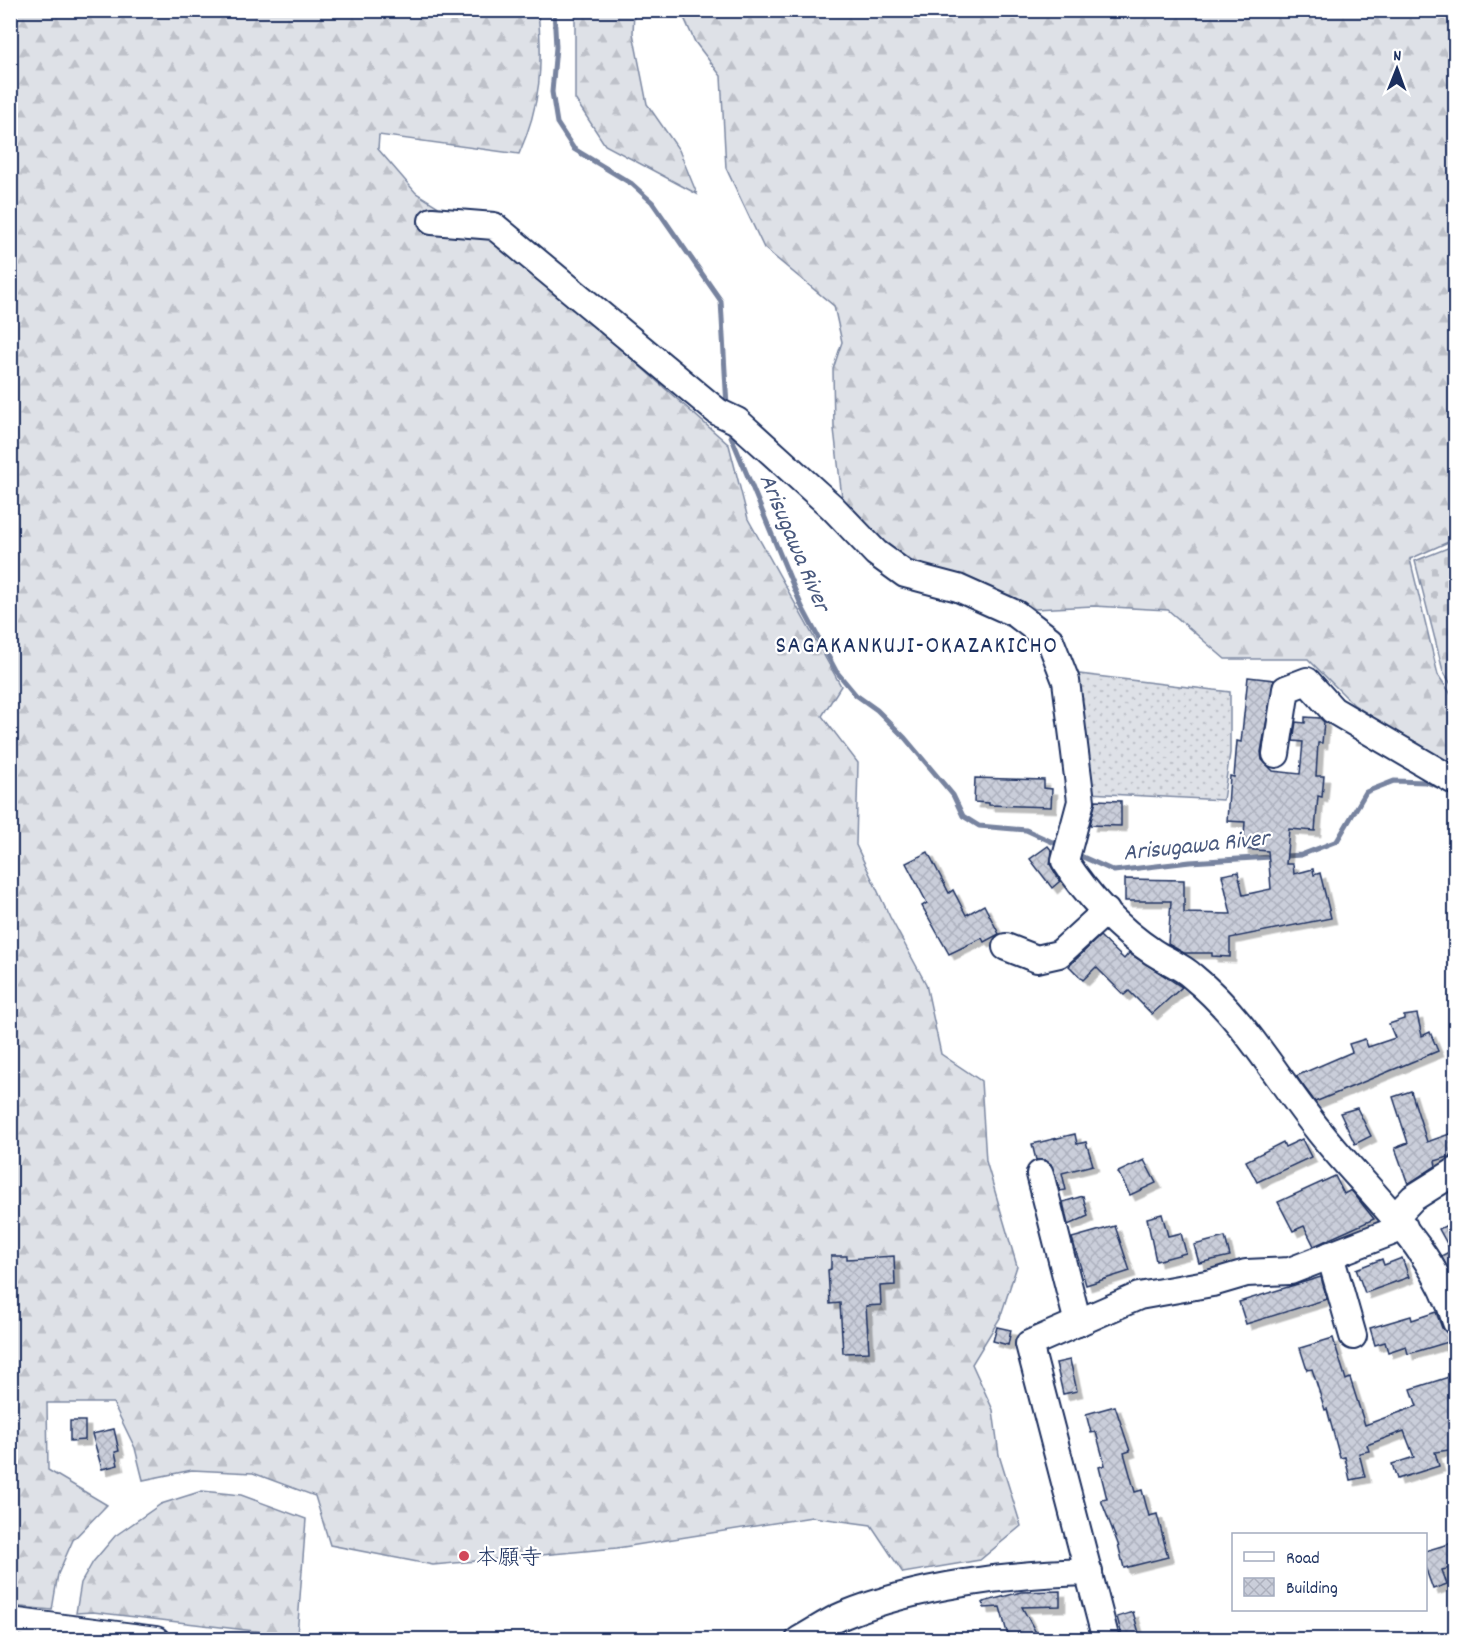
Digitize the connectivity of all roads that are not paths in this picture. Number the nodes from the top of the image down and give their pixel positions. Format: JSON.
{"nodes":[{"id":1,"x":432,"y":221,"type":"dead end"},
{"id":2,"x":1276,"y":754,"type":"dead end"},
{"id":3,"x":1455,"y":782,"type":"edge"},
{"id":4,"x":1106,"y":911,"type":"junction"},
{"id":5,"x":1005,"y":947,"type":"dead end"},
{"id":6,"x":1455,"y":1172,"type":"edge"},
{"id":7,"x":1040,"y":1174,"type":"dead end"},
{"id":8,"x":1400,"y":1222,"type":"junction"},
{"id":9,"x":1330,"y":1255,"type":"junction"},
{"id":10,"x":1455,"y":1322,"type":"edge"},
{"id":11,"x":1078,"y":1323,"type":"junction"},
{"id":12,"x":1353,"y":1336,"type":"dead end"},
{"id":13,"x":1089,"y":1572,"type":"junction"},
{"id":14,"x":10,"y":1621,"type":"edge"},
{"id":15,"x":82,"y":1634,"type":"edge"},
{"id":16,"x":156,"y":1640,"type":"edge"},
{"id":17,"x":799,"y":1640,"type":"edge"},
{"id":18,"x":1106,"y":1640,"type":"edge"}],
"edges":[{"from":1,"to":4,"type":"street"},
{"from":2,"to":3,"type":"street"},
{"from":4,"to":5,"type":"street"},
{"from":4,"to":8,"type":"street"},
{"from":6,"to":8,"type":"street"},
{"from":7,"to":11,"type":"street"},
{"from":8,"to":9,"type":"street"},
{"from":8,"to":10,"type":"street"},
{"from":9,"to":11,"type":"street"},
{"from":9,"to":12,"type":"street"},
{"from":11,"to":13,"type":"street"},
{"from":13,"to":17,"type":"street"},
{"from":13,"to":18,"type":"street"},
{"from":14,"to":15,"type":"street"},
{"from":15,"to":16,"type":"street"}]}
